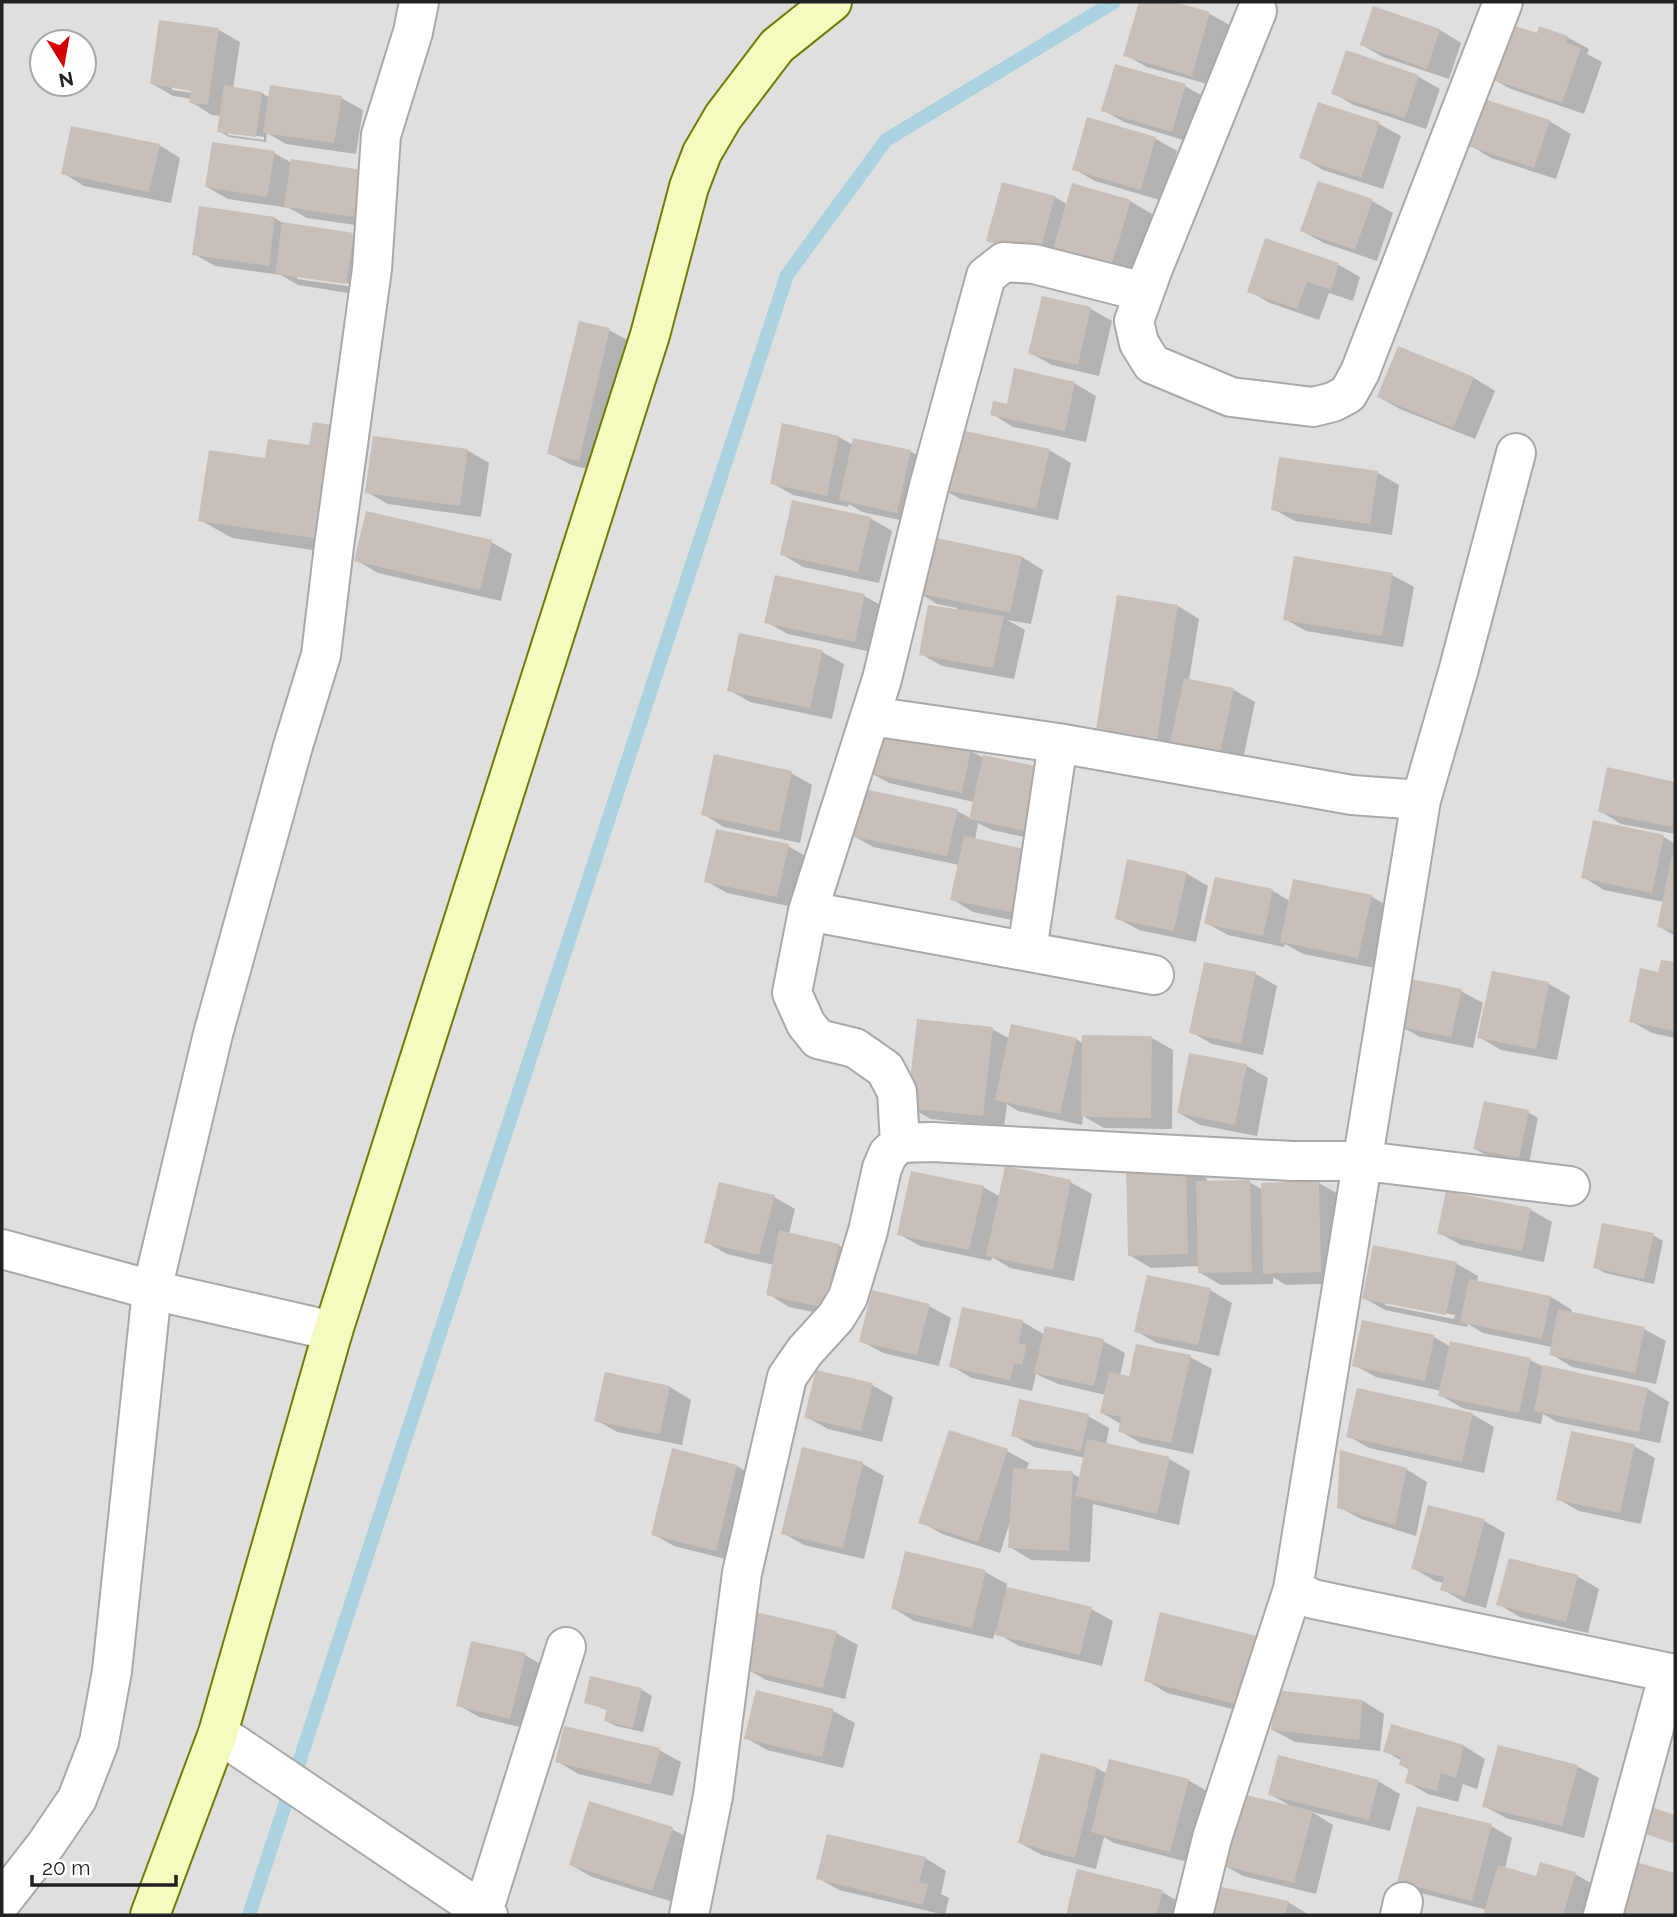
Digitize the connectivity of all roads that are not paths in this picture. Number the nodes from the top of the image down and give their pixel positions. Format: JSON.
{"nodes":[{"id":1,"x":419,"y":2,"type":"edge"},
{"id":2,"x":832,"y":2,"type":"edge"},
{"id":3,"x":1503,"y":2,"type":"edge"},
{"id":4,"x":1257,"y":11,"type":"dead end"},
{"id":5,"x":1144,"y":292,"type":"junction"},
{"id":6,"x":1516,"y":453,"type":"dead end"},
{"id":7,"x":870,"y":716,"type":"junction"},
{"id":8,"x":1058,"y":743,"type":"junction"},
{"id":9,"x":1421,"y":800,"type":"junction"},
{"id":10,"x":808,"y":911,"type":"junction"},
{"id":11,"x":1027,"y":951,"type":"junction"},
{"id":12,"x":1154,"y":975,"type":"dead end"},
{"id":13,"x":900,"y":1143,"type":"junction"},
{"id":14,"x":1364,"y":1161,"type":"junction"},
{"id":15,"x":1570,"y":1186,"type":"dead end"},
{"id":16,"x":2,"y":1249,"type":"edge"},
{"id":17,"x":152,"y":1290,"type":"junction"},
{"id":18,"x":334,"y":1331,"type":"junction"},
{"id":19,"x":1293,"y":1589,"type":"junction"},
{"id":20,"x":566,"y":1647,"type":"dead end"},
{"id":21,"x":1672,"y":1674,"type":"edge"},
{"id":22,"x":218,"y":1733,"type":"junction"},
{"id":23,"x":2,"y":1901,"type":"edge"},
{"id":24,"x":484,"y":1914,"type":"edge"},
{"id":25,"x":150,"y":1915,"type":"edge"},
{"id":26,"x":689,"y":1915,"type":"edge"},
{"id":27,"x":1193,"y":1915,"type":"edge"},
{"id":28,"x":1603,"y":1915,"type":"edge"}],
"edges":[{"from":1,"to":17,"type":"street"},
{"from":2,"to":18,"type":"street"},
{"from":3,"to":5,"type":"street"},
{"from":4,"to":5,"type":"street"},
{"from":5,"to":7,"type":"street"},
{"from":6,"to":9,"type":"street"},
{"from":7,"to":8,"type":"street"},
{"from":7,"to":10,"type":"street"},
{"from":8,"to":9,"type":"street"},
{"from":8,"to":11,"type":"street"},
{"from":9,"to":14,"type":"street"},
{"from":10,"to":11,"type":"street"},
{"from":10,"to":13,"type":"street"},
{"from":11,"to":12,"type":"street"},
{"from":13,"to":14,"type":"street"},
{"from":13,"to":26,"type":"street"},
{"from":14,"to":15,"type":"street"},
{"from":14,"to":19,"type":"street"},
{"from":16,"to":17,"type":"street"},
{"from":17,"to":18,"type":"street"},
{"from":17,"to":23,"type":"street"},
{"from":18,"to":22,"type":"street"},
{"from":19,"to":21,"type":"street"},
{"from":19,"to":27,"type":"street"},
{"from":20,"to":24,"type":"street"},
{"from":21,"to":28,"type":"street"},
{"from":22,"to":24,"type":"street"},
{"from":22,"to":25,"type":"street"}]}
